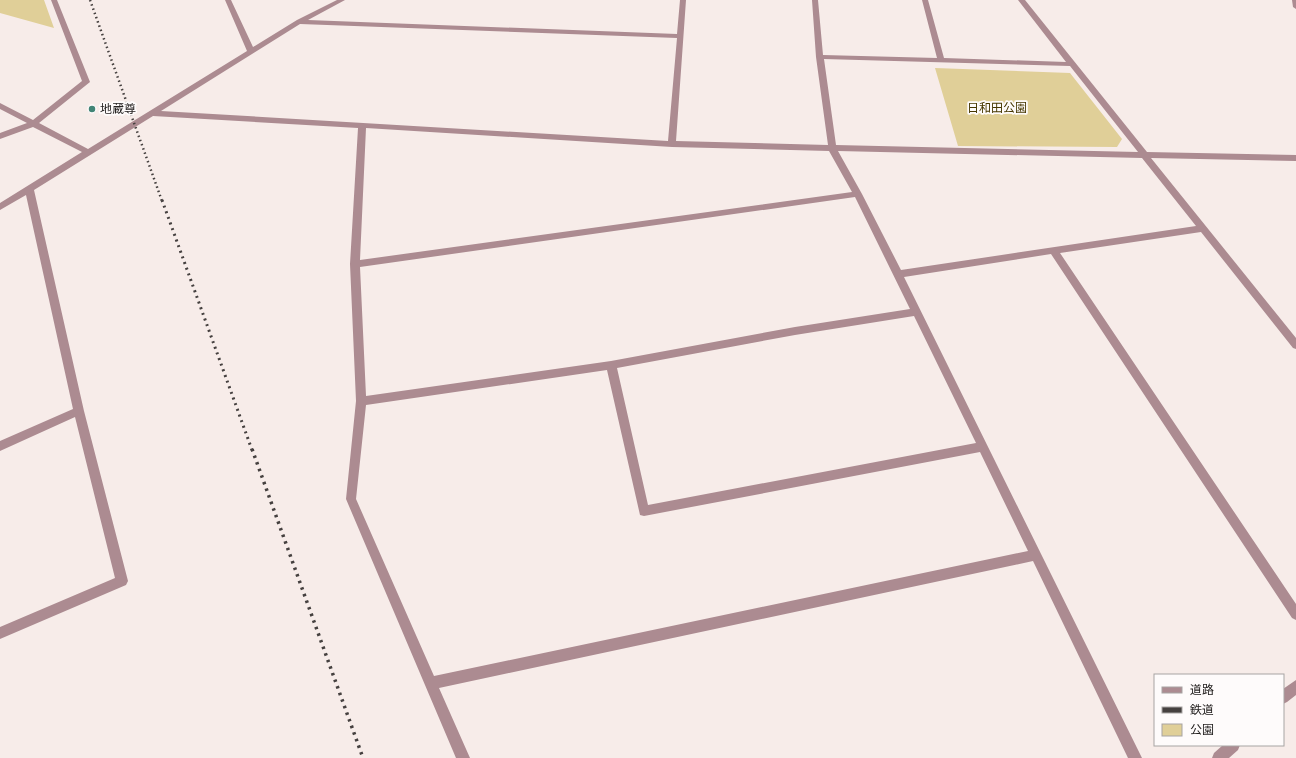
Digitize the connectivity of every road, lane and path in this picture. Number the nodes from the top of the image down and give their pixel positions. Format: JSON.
{"nodes":[{"id":1,"x":54,"y":0,"type":"edge"},
{"id":2,"x":228,"y":0,"type":"edge"},
{"id":3,"x":342,"y":0,"type":"edge"},
{"id":4,"x":683,"y":0,"type":"edge"},
{"id":5,"x":815,"y":0,"type":"edge"},
{"id":6,"x":925,"y":0,"type":"edge"},
{"id":7,"x":1021,"y":0,"type":"edge"},
{"id":8,"x":1295,"y":0,"type":"edge"},
{"id":9,"x":331,"y":2,"type":"edge"},
{"id":10,"x":1296,"y":7,"type":"edge"},
{"id":11,"x":299,"y":22,"type":"junction"},
{"id":12,"x":680,"y":36,"type":"junction"},
{"id":13,"x":252,"y":52,"type":"junction"},
{"id":14,"x":820,"y":57,"type":"junction"},
{"id":15,"x":941,"y":61,"type":"junction"},
{"id":16,"x":1071,"y":64,"type":"junction"},
{"id":17,"x":0,"y":106,"type":"edge"},
{"id":18,"x":153,"y":113,"type":"junction"},
{"id":19,"x":33,"y":124,"type":"junction"},
{"id":20,"x":362,"y":125,"type":"junction"},
{"id":21,"x":0,"y":136,"type":"edge"},
{"id":22,"x":672,"y":144,"type":"junction"},
{"id":23,"x":832,"y":148,"type":"junction"},
{"id":24,"x":88,"y":152,"type":"junction"},
{"id":25,"x":1146,"y":155,"type":"junction"},
{"id":26,"x":1296,"y":158,"type":"edge"},
{"id":27,"x":29,"y":189,"type":"junction"},
{"id":28,"x":858,"y":194,"type":"junction"},
{"id":29,"x":0,"y":207,"type":"edge"},
{"id":30,"x":1202,"y":228,"type":"junction"},
{"id":31,"x":1053,"y":250,"type":"junction"},
{"id":32,"x":355,"y":264,"type":"junction"},
{"id":33,"x":898,"y":274,"type":"junction"},
{"id":34,"x":916,"y":312,"type":"junction"},
{"id":35,"x":1296,"y":345,"type":"edge"},
{"id":36,"x":611,"y":365,"type":"junction"},
{"id":37,"x":361,"y":401,"type":"junction"},
{"id":38,"x":79,"y":411,"type":"junction"},
{"id":39,"x":0,"y":446,"type":"edge"},
{"id":40,"x":982,"y":447,"type":"junction"},
{"id":41,"x":1036,"y":555,"type":"junction"},
{"id":42,"x":1296,"y":614,"type":"edge"},
{"id":43,"x":0,"y":633,"type":"edge"},
{"id":44,"x":431,"y":683,"type":"junction"},
{"id":45,"x":1296,"y":686,"type":"edge"},
{"id":46,"x":1284,"y":697,"type":"edge"},
{"id":47,"x":1232,"y":746,"type":"edge"},
{"id":48,"x":463,"y":758,"type":"edge"},
{"id":49,"x":1136,"y":758,"type":"edge"},
{"id":50,"x":1219,"y":758,"type":"edge"}],
"edges":[{"from":1,"to":19,"type":"street"},
{"from":2,"to":13,"type":"street"},
{"from":3,"to":9,"type":"street"},
{"from":4,"to":12,"type":"street"},
{"from":5,"to":14,"type":"street"},
{"from":6,"to":15,"type":"street"},
{"from":7,"to":16,"type":"street"},
{"from":8,"to":10,"type":"street"},
{"from":9,"to":11,"type":"street"},
{"from":11,"to":12,"type":"street"},
{"from":11,"to":13,"type":"street"},
{"from":12,"to":22,"type":"street"},
{"from":13,"to":18,"type":"street"},
{"from":14,"to":15,"type":"street"},
{"from":14,"to":23,"type":"street"},
{"from":15,"to":16,"type":"street"},
{"from":16,"to":25,"type":"street"},
{"from":17,"to":19,"type":"street"},
{"from":18,"to":20,"type":"street"},
{"from":18,"to":24,"type":"street"},
{"from":19,"to":21,"type":"street"},
{"from":19,"to":24,"type":"street"},
{"from":20,"to":22,"type":"street"},
{"from":20,"to":32,"type":"street"},
{"from":22,"to":23,"type":"street"},
{"from":23,"to":25,"type":"street"},
{"from":23,"to":28,"type":"street"},
{"from":24,"to":27,"type":"street"},
{"from":25,"to":26,"type":"street"},
{"from":25,"to":30,"type":"street"},
{"from":27,"to":29,"type":"street"},
{"from":27,"to":38,"type":"street"},
{"from":28,"to":32,"type":"street"},
{"from":28,"to":33,"type":"street"},
{"from":30,"to":31,"type":"street"},
{"from":30,"to":35,"type":"street"},
{"from":31,"to":33,"type":"street"},
{"from":31,"to":42,"type":"street"},
{"from":32,"to":37,"type":"street"},
{"from":33,"to":34,"type":"street"},
{"from":34,"to":36,"type":"street"},
{"from":34,"to":40,"type":"street"},
{"from":36,"to":37,"type":"street"},
{"from":36,"to":40,"type":"street"},
{"from":37,"to":44,"type":"street"},
{"from":38,"to":39,"type":"street"},
{"from":38,"to":43,"type":"street"},
{"from":40,"to":41,"type":"street"},
{"from":41,"to":44,"type":"street"},
{"from":41,"to":49,"type":"street"},
{"from":44,"to":48,"type":"street"},
{"from":45,"to":46,"type":"street"},
{"from":47,"to":50,"type":"street"}]}
